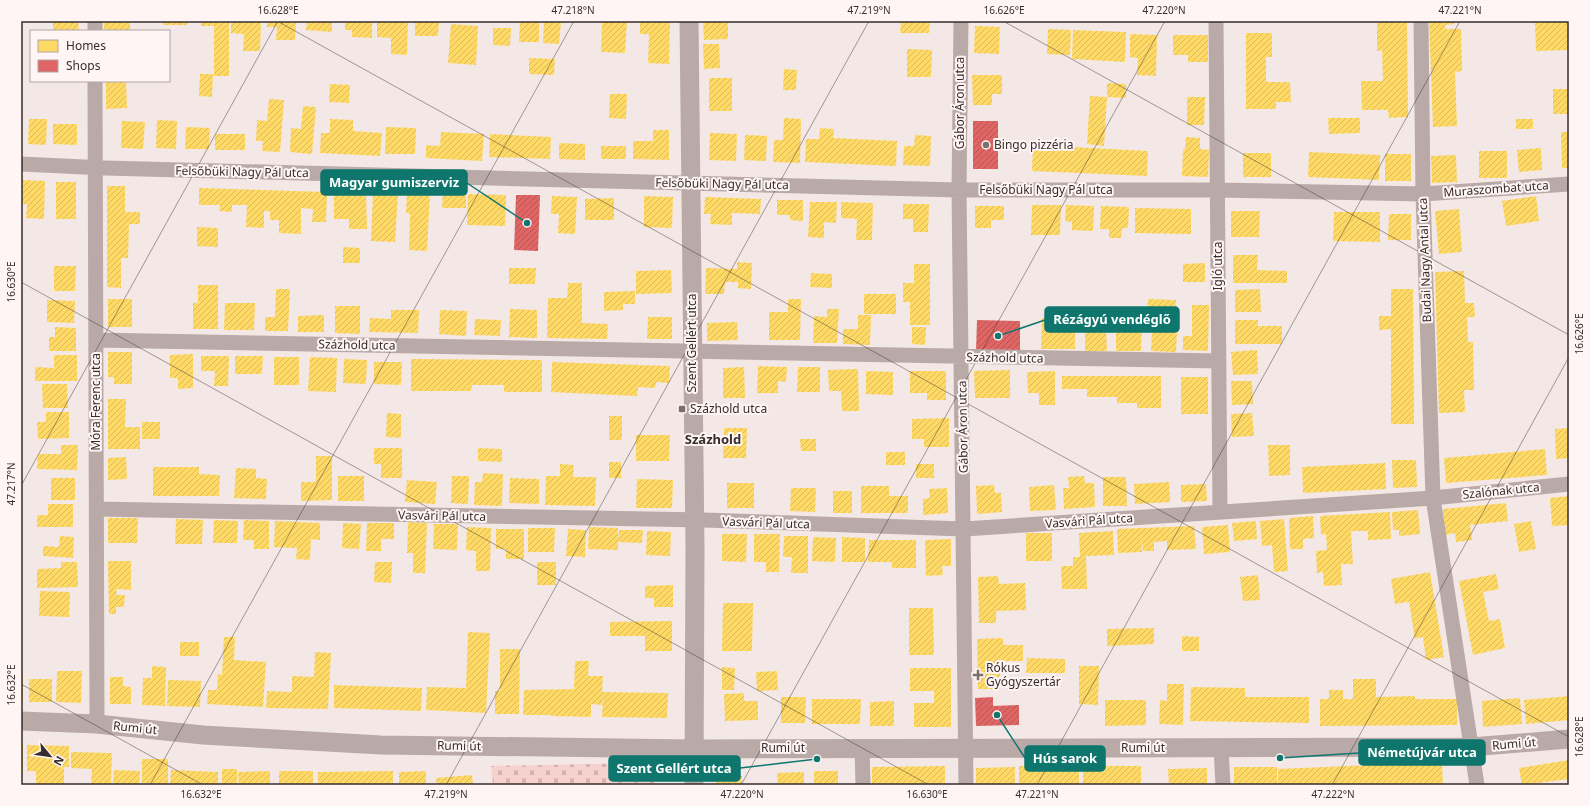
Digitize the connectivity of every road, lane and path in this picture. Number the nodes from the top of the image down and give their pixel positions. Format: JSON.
{"nodes":[{"id":1,"x":689,"y":21,"type":"edge"},
{"id":2,"x":960,"y":21,"type":"edge"},
{"id":3,"x":1216,"y":21,"type":"edge"},
{"id":4,"x":1421,"y":21,"type":"edge"},
{"id":5,"x":94,"y":82,"type":"edge"},
{"id":6,"x":21,"y":164,"type":"edge"},
{"id":7,"x":94,"y":168,"type":"junction"},
{"id":8,"x":690,"y":183,"type":"junction"},
{"id":9,"x":1569,"y":184,"type":"edge"},
{"id":10,"x":959,"y":190,"type":"junction"},
{"id":11,"x":1218,"y":190,"type":"junction"},
{"id":12,"x":1423,"y":194,"type":"junction"},
{"id":13,"x":96,"y":340,"type":"junction"},
{"id":14,"x":692,"y":351,"type":"junction"},
{"id":15,"x":962,"y":357,"type":"junction"},
{"id":16,"x":1219,"y":361,"type":"junction"},
{"id":17,"x":1569,"y":484,"type":"edge"},
{"id":18,"x":1433,"y":498,"type":"junction"},
{"id":19,"x":97,"y":509,"type":"junction"},
{"id":20,"x":1220,"y":511,"type":"junction"},
{"id":21,"x":693,"y":520,"type":"junction"},
{"id":22,"x":964,"y":530,"type":"junction"},
{"id":23,"x":21,"y":721,"type":"edge"},
{"id":24,"x":97,"y":724,"type":"junction"},
{"id":25,"x":1569,"y":739,"type":"edge"},
{"id":26,"x":1471,"y":747,"type":"junction"},
{"id":27,"x":862,"y":748,"type":"junction"},
{"id":28,"x":1221,"y":748,"type":"junction"},
{"id":29,"x":694,"y":750,"type":"junction"},
{"id":30,"x":966,"y":750,"type":"junction"},
{"id":31,"x":694,"y":785,"type":"edge"},
{"id":32,"x":863,"y":785,"type":"edge"},
{"id":33,"x":966,"y":785,"type":"edge"},
{"id":34,"x":1223,"y":785,"type":"edge"},
{"id":35,"x":1477,"y":785,"type":"edge"}],
"edges":[{"from":1,"to":8,"type":"street","name":"Szent Gellért utca"},
{"from":2,"to":10,"type":"street","name":"Gábor Áron utca"},
{"from":3,"to":11,"type":"street","name":"Igló utca"},
{"from":4,"to":12,"type":"street","name":"Budai Nagy Antal utca"},
{"from":5,"to":7,"type":"street","name":"Móra Ferenc utca"},
{"from":6,"to":7,"type":"street","name":"Felsőbüki Nagy Pál utca"},
{"from":7,"to":8,"type":"street","name":"Felsőbüki Nagy Pál utca"},
{"from":7,"to":13,"type":"street","name":"Móra Ferenc utca"},
{"from":8,"to":10,"type":"street","name":"Felsőbüki Nagy Pál utca"},
{"from":8,"to":14,"type":"street","name":"Szent Gellért utca"},
{"from":9,"to":12,"type":"street","name":"Muraszombat utca"},
{"from":10,"to":11,"type":"street","name":"Felsőbüki Nagy Pál utca"},
{"from":10,"to":15,"type":"street","name":"Gábor Áron utca"},
{"from":11,"to":12,"type":"street","name":"Felsőbüki Nagy Pál utca"},
{"from":11,"to":16,"type":"street","name":"Igló utca"},
{"from":12,"to":18,"type":"street","name":"Budai Nagy Antal utca"},
{"from":13,"to":14,"type":"street","name":"Százhold utca"},
{"from":13,"to":19,"type":"street","name":"Móra Ferenc utca"},
{"from":14,"to":15,"type":"street","name":"Százhold utca"},
{"from":14,"to":21,"type":"street","name":"Szent Gellért utca"},
{"from":15,"to":16,"type":"street","name":"Százhold utca"},
{"from":15,"to":22,"type":"street","name":"Gábor Áron utca"},
{"from":16,"to":20,"type":"street","name":"Igló utca"},
{"from":17,"to":18,"type":"street","name":"Szalónak utca"},
{"from":18,"to":20,"type":"street","name":"Vasvári Pál utca"},
{"from":18,"to":26,"type":"street","name":"Budai Nagy Antal utca"},
{"from":19,"to":21,"type":"street","name":"Vasvári Pál utca"},
{"from":19,"to":24,"type":"street","name":"Móra Ferenc utca"},
{"from":20,"to":22,"type":"street","name":"Vasvári Pál utca"},
{"from":21,"to":22,"type":"street","name":"Vasvári Pál utca"},
{"from":21,"to":29,"type":"street","name":"Szent Gellért utca"},
{"from":22,"to":30,"type":"street","name":"Gábor Áron utca"},
{"from":23,"to":24,"type":"street","name":"Rumi út"},
{"from":24,"to":29,"type":"street","name":"Rumi út"},
{"from":25,"to":26,"type":"street","name":"Rumi út"},
{"from":26,"to":28,"type":"street","name":"Rumi út"},
{"from":26,"to":35,"type":"street","name":"Budai Nagy Antal utca"},
{"from":27,"to":29,"type":"street","name":"Rumi út"},
{"from":27,"to":30,"type":"street","name":"Rumi út"},
{"from":27,"to":32,"type":"street"},
{"from":28,"to":30,"type":"street","name":"Rumi út"},
{"from":28,"to":34,"type":"street"},
{"from":29,"to":31,"type":"street","name":"Szent Gellért utca"},
{"from":30,"to":33,"type":"street","name":"Gábor Áron utca"}]}
